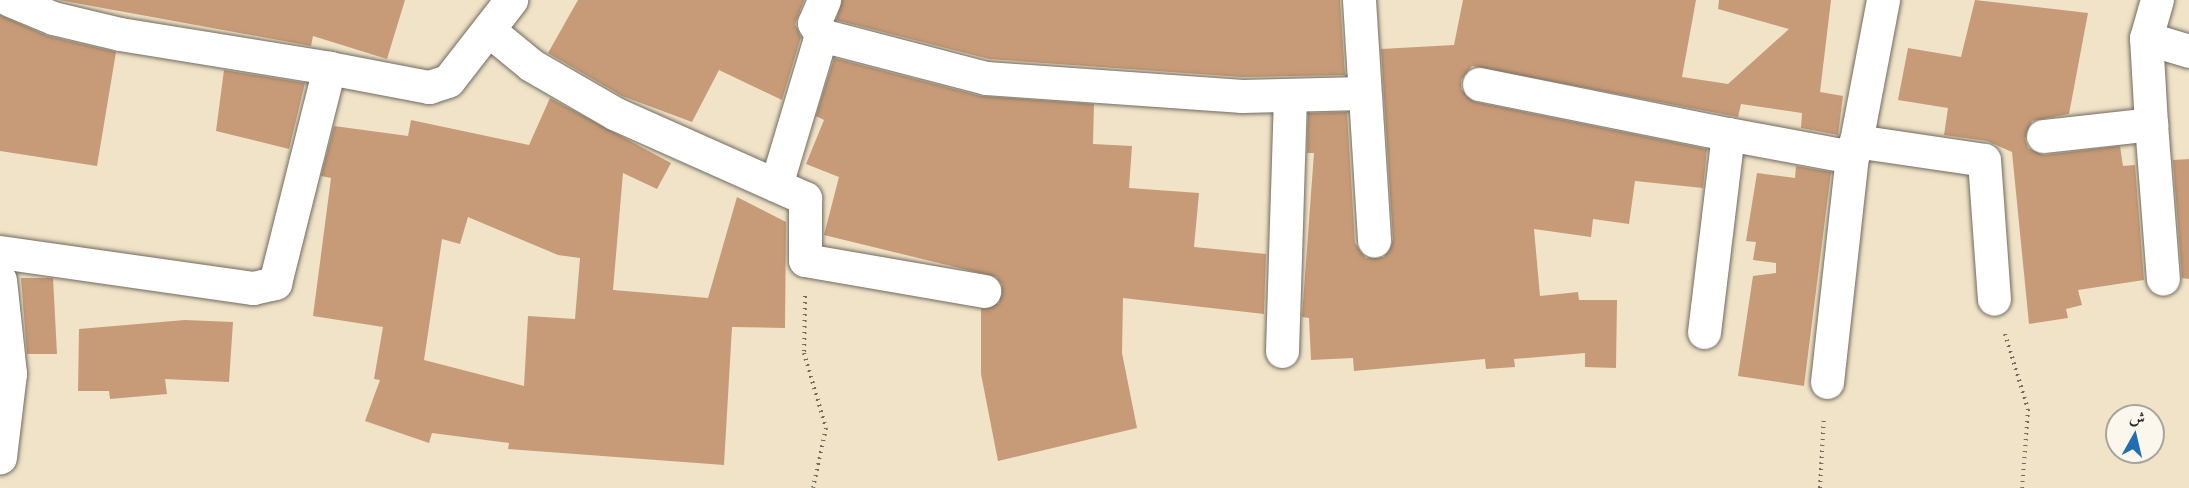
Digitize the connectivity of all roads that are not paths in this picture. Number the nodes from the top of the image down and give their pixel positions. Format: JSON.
{"nodes":[{"id":1,"x":10,"y":0,"type":"edge"},
{"id":2,"x":512,"y":0,"type":"edge"},
{"id":3,"x":825,"y":0,"type":"edge"},
{"id":4,"x":1359,"y":0,"type":"edge"},
{"id":5,"x":1883,"y":0,"type":"edge"},
{"id":6,"x":2157,"y":0,"type":"edge"},
{"id":7,"x":491,"y":32,"type":"junction"},
{"id":8,"x":821,"y":34,"type":"junction"},
{"id":9,"x":2146,"y":38,"type":"junction"},
{"id":10,"x":2189,"y":51,"type":"edge"},
{"id":11,"x":329,"y":68,"type":"junction"},
{"id":12,"x":1479,"y":84,"type":"dead end"},
{"id":13,"x":1362,"y":93,"type":"junction"},
{"id":14,"x":1290,"y":94,"type":"junction"},
{"id":15,"x":2151,"y":124,"type":"junction"},
{"id":16,"x":1728,"y":134,"type":"junction"},
{"id":17,"x":2043,"y":136,"type":"dead end"},
{"id":18,"x":1854,"y":149,"type":"junction"},
{"id":19,"x":776,"y":185,"type":"junction"},
{"id":20,"x":1374,"y":241,"type":"dead end"},
{"id":21,"x":0,"y":252,"type":"edge"},
{"id":22,"x":2163,"y":279,"type":"dead end"},
{"id":23,"x":0,"y":280,"type":"edge"},
{"id":24,"x":984,"y":291,"type":"dead end"},
{"id":25,"x":1994,"y":299,"type":"road end"},
{"id":26,"x":1704,"y":332,"type":"dead end"},
{"id":27,"x":1282,"y":351,"type":"dead end"},
{"id":28,"x":1827,"y":382,"type":"road end"},
{"id":29,"x":0,"y":457,"type":"edge"}],
"edges":[{"from":1,"to":11,"type":"street"},
{"from":2,"to":7,"type":"street"},
{"from":3,"to":8,"type":"street"},
{"from":4,"to":13,"type":"street"},
{"from":5,"to":18,"type":"street"},
{"from":6,"to":9,"type":"street"},
{"from":7,"to":11,"type":"street"},
{"from":7,"to":19,"type":"street"},
{"from":8,"to":14,"type":"street"},
{"from":8,"to":19,"type":"street"},
{"from":9,"to":10,"type":"street"},
{"from":9,"to":15,"type":"street"},
{"from":11,"to":21,"type":"street"},
{"from":12,"to":16,"type":"street"},
{"from":13,"to":14,"type":"street"},
{"from":13,"to":20,"type":"street"},
{"from":14,"to":27,"type":"street"},
{"from":15,"to":17,"type":"street"},
{"from":15,"to":22,"type":"street"},
{"from":16,"to":18,"type":"street"},
{"from":16,"to":26,"type":"street"},
{"from":18,"to":25,"type":"street"},
{"from":18,"to":28,"type":"street"},
{"from":19,"to":24,"type":"street"},
{"from":23,"to":29,"type":"street"}]}
